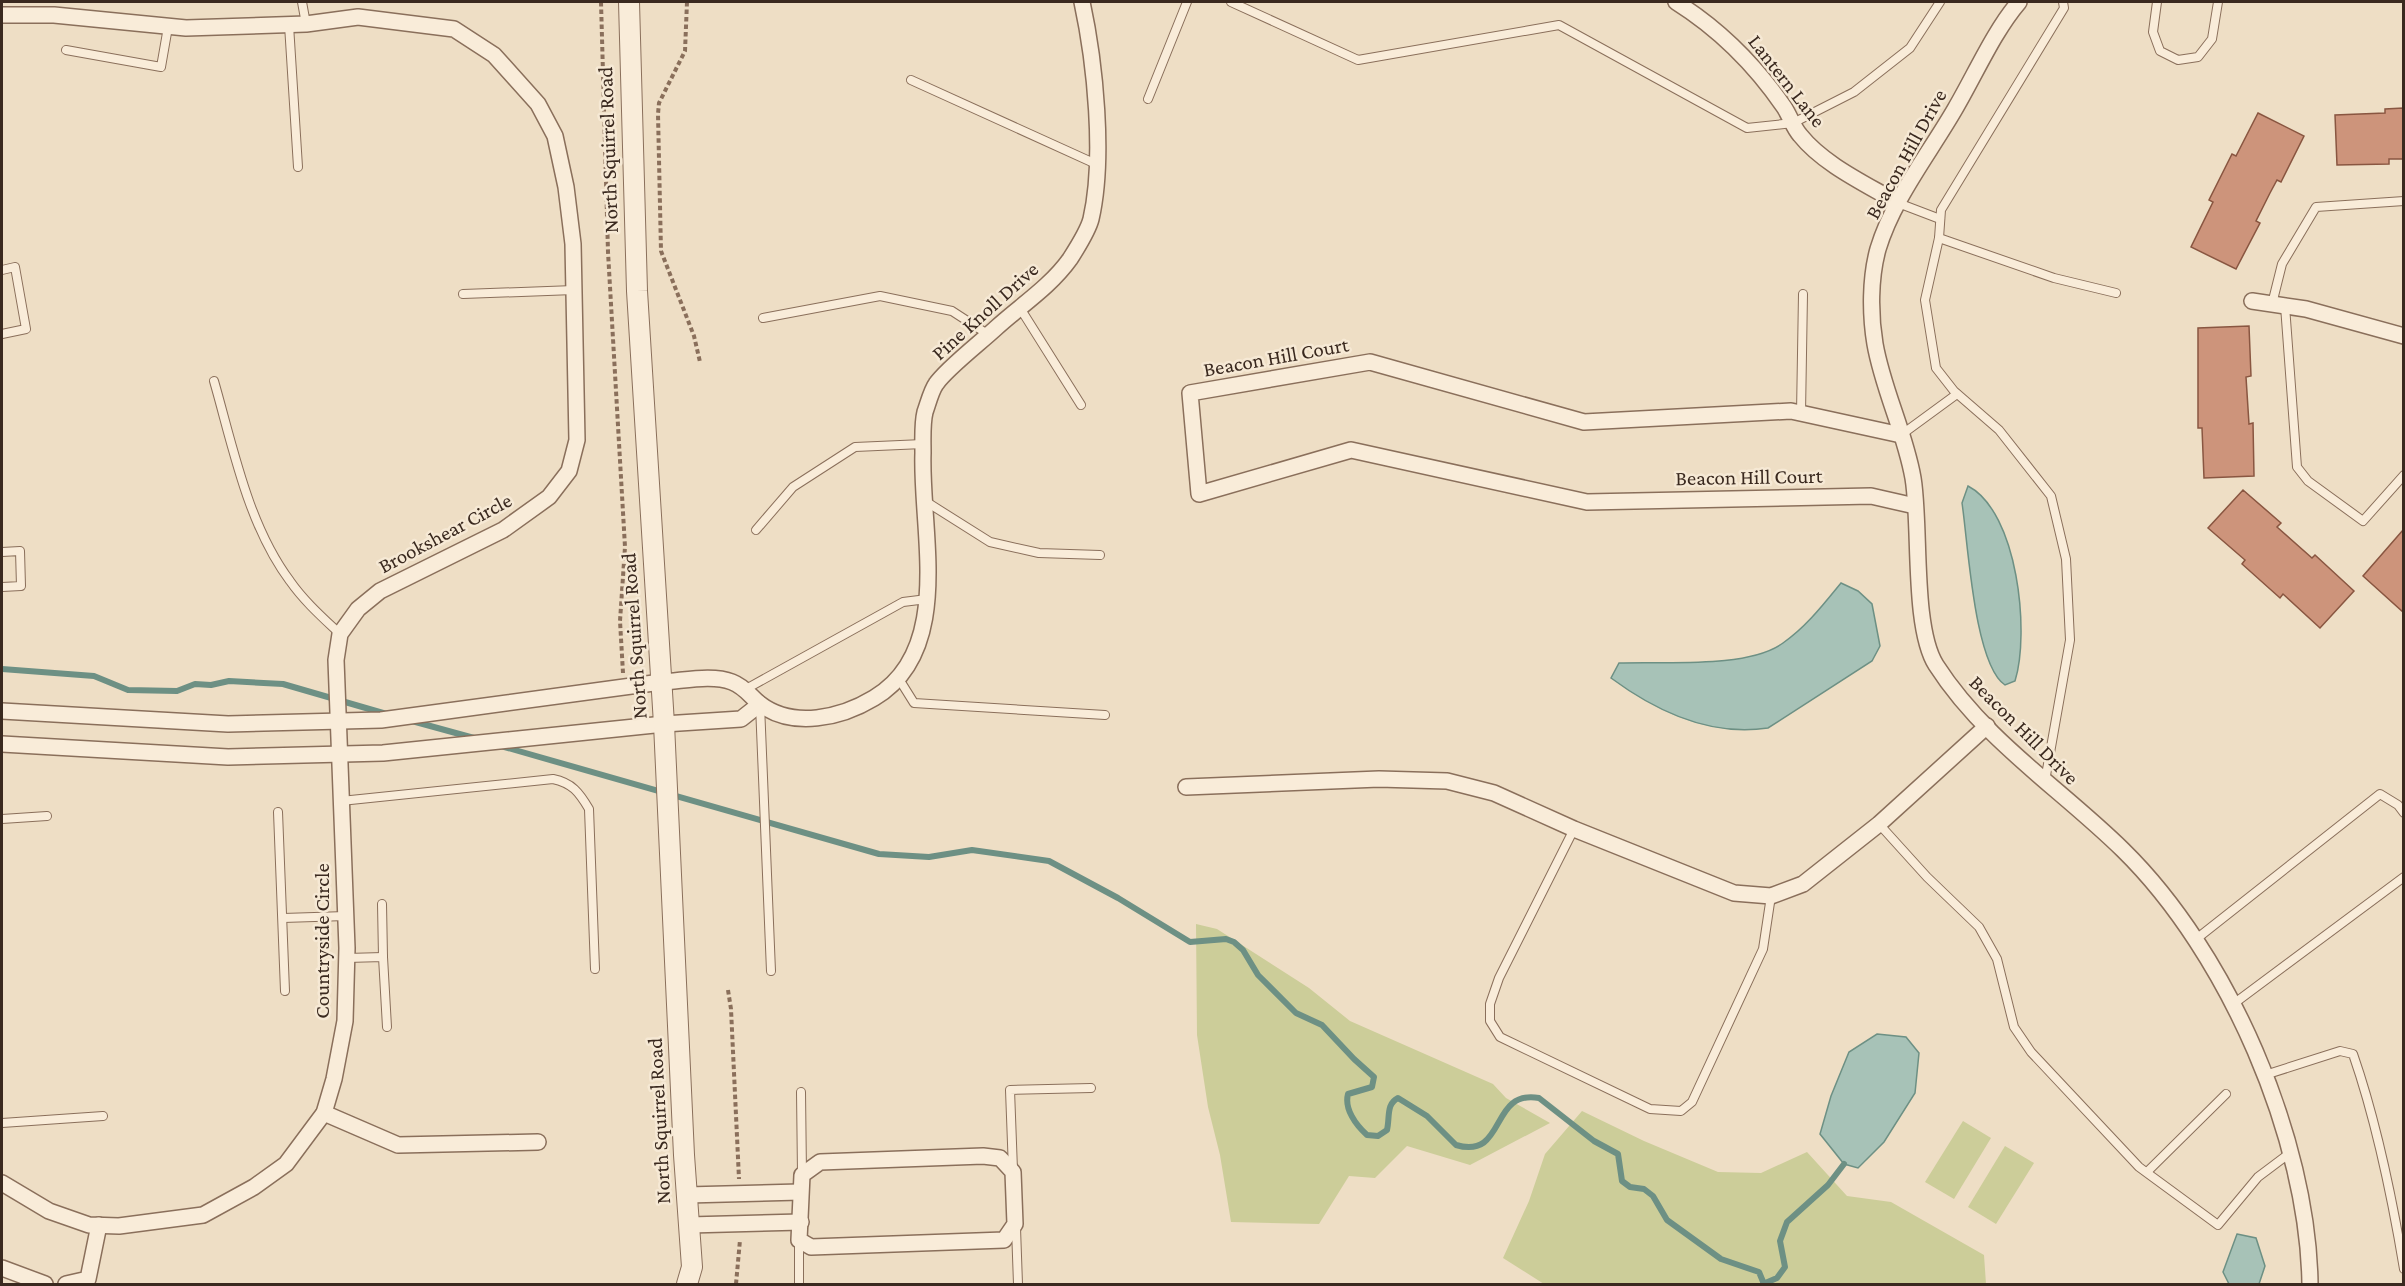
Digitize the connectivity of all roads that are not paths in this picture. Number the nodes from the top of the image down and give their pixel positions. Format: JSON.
{"nodes":[{"id":1,"x":302,"y":2,"type":"edge"},
{"id":2,"x":629,"y":2,"type":"edge"},
{"id":3,"x":1082,"y":2,"type":"edge"},
{"id":4,"x":1187,"y":2,"type":"edge"},
{"id":5,"x":1231,"y":2,"type":"edge"},
{"id":6,"x":1676,"y":2,"type":"edge"},
{"id":7,"x":1940,"y":2,"type":"edge"},
{"id":8,"x":2019,"y":2,"type":"edge"},
{"id":9,"x":2063,"y":2,"type":"edge"},
{"id":10,"x":2157,"y":2,"type":"edge"},
{"id":11,"x":2218,"y":2,"type":"edge"},
{"id":12,"x":2,"y":15,"type":"edge"},
{"id":13,"x":306,"y":24,"type":"junction"},
{"id":14,"x":289,"y":25,"type":"junction"},
{"id":15,"x":168,"y":27,"type":"junction"},
{"id":16,"x":66,"y":50,"type":"dead end"},
{"id":17,"x":911,"y":80,"type":"dead end"},
{"id":18,"x":1148,"y":99,"type":"dead end"},
{"id":19,"x":1793,"y":123,"type":"junction"},
{"id":20,"x":1096,"y":164,"type":"junction"},
{"id":21,"x":298,"y":167,"type":"dead end"},
{"id":22,"x":2403,"y":201,"type":"edge"},
{"id":23,"x":1898,"y":203,"type":"junction"},
{"id":24,"x":1940,"y":219,"type":"junction"},
{"id":25,"x":1939,"y":238,"type":"junction"},
{"id":26,"x":2,"y":270,"type":"edge"},
{"id":27,"x":574,"y":290,"type":"junction"},
{"id":28,"x":2116,"y":293,"type":"dead end"},
{"id":29,"x":463,"y":294,"type":"dead end"},
{"id":30,"x":1803,"y":294,"type":"dead end"},
{"id":31,"x":2252,"y":301,"type":"dead end"},
{"id":32,"x":2279,"y":305,"type":"junction"},
{"id":33,"x":1020,"y":308,"type":"junction"},
{"id":34,"x":763,"y":318,"type":"dead end"},
{"id":35,"x":2,"y":334,"type":"edge"},
{"id":36,"x":989,"y":335,"type":"junction"},
{"id":37,"x":2403,"y":336,"type":"edge"},
{"id":38,"x":214,"y":381,"type":"dead end"},
{"id":39,"x":1957,"y":394,"type":"junction"},
{"id":40,"x":1081,"y":405,"type":"dead end"},
{"id":41,"x":1801,"y":413,"type":"junction"},
{"id":42,"x":1901,"y":435,"type":"junction"},
{"id":43,"x":923,"y":444,"type":"junction"},
{"id":44,"x":2403,"y":475,"type":"edge"},
{"id":45,"x":924,"y":501,"type":"junction"},
{"id":46,"x":1915,"y":506,"type":"junction"},
{"id":47,"x":756,"y":530,"type":"dead end"},
{"id":48,"x":2,"y":552,"type":"edge"},
{"id":49,"x":1100,"y":555,"type":"dead end"},
{"id":50,"x":2,"y":587,"type":"edge"},
{"id":51,"x":927,"y":599,"type":"junction"},
{"id":52,"x":340,"y":634,"type":"junction"},
{"id":53,"x":899,"y":679,"type":"junction"},
{"id":54,"x":662,"y":682,"type":"junction"},
{"id":55,"x":746,"y":689,"type":"junction"},
{"id":56,"x":760,"y":704,"type":"junction"},
{"id":57,"x":2,"y":711,"type":"edge"},
{"id":58,"x":1105,"y":715,"type":"dead end"},
{"id":59,"x":338,"y":721,"type":"junction"},
{"id":60,"x":664,"y":724,"type":"junction"},
{"id":61,"x":1987,"y":726,"type":"junction"},
{"id":62,"x":2,"y":744,"type":"edge"},
{"id":63,"x":339,"y":746,"type":"junction"},
{"id":64,"x":2044,"y":782,"type":"junction"},
{"id":65,"x":1186,"y":787,"type":"dead end"},
{"id":66,"x":341,"y":801,"type":"junction"},
{"id":67,"x":278,"y":812,"type":"dead end"},
{"id":68,"x":2403,"y":813,"type":"edge"},
{"id":69,"x":47,"y":816,"type":"dead end"},
{"id":70,"x":2,"y":819,"type":"edge"},
{"id":71,"x":1879,"y":824,"type":"junction"},
{"id":72,"x":1574,"y":829,"type":"junction"},
{"id":73,"x":2403,"y":878,"type":"edge"},
{"id":74,"x":1771,"y":896,"type":"junction"},
{"id":75,"x":382,"y":904,"type":"dead end"},
{"id":76,"x":346,"y":916,"type":"junction"},
{"id":77,"x":283,"y":918,"type":"junction"},
{"id":78,"x":2194,"y":941,"type":"junction"},
{"id":79,"x":383,"y":957,"type":"junction"},
{"id":80,"x":347,"y":958,"type":"junction"},
{"id":81,"x":596,"y":969,"type":"dead end"},
{"id":82,"x":771,"y":970,"type":"dead end"},
{"id":83,"x":285,"y":991,"type":"dead end"},
{"id":84,"x":2232,"y":1005,"type":"junction"},
{"id":85,"x":387,"y":1027,"type":"dead end"},
{"id":86,"x":2265,"y":1074,"type":"junction"},
{"id":87,"x":1091,"y":1088,"type":"dead end"},
{"id":88,"x":801,"y":1092,"type":"dead end"},
{"id":89,"x":2226,"y":1094,"type":"dead end"},
{"id":90,"x":324,"y":1113,"type":"junction"},
{"id":91,"x":103,"y":1116,"type":"dead end"},
{"id":92,"x":2,"y":1123,"type":"edge"},
{"id":93,"x":538,"y":1142,"type":"dead end"},
{"id":94,"x":2291,"y":1152,"type":"junction"},
{"id":95,"x":1013,"y":1172,"type":"junction"},
{"id":96,"x":2147,"y":1172,"type":"junction"},
{"id":97,"x":802,"y":1175,"type":"junction"},
{"id":98,"x":2,"y":1183,"type":"edge"},
{"id":99,"x":800,"y":1192,"type":"junction"},
{"id":100,"x":687,"y":1195,"type":"junction"},
{"id":101,"x":801,"y":1222,"type":"junction"},
{"id":102,"x":1016,"y":1224,"type":"junction"},
{"id":103,"x":99,"y":1225,"type":"junction"},
{"id":104,"x":689,"y":1225,"type":"junction"},
{"id":105,"x":800,"y":1239,"type":"junction"},
{"id":106,"x":2,"y":1268,"type":"edge"},
{"id":107,"x":2403,"y":1269,"type":"edge"},
{"id":108,"x":690,"y":1276,"type":"edge"},
{"id":109,"x":45,"y":1284,"type":"edge"},
{"id":110,"x":66,"y":1284,"type":"edge"},
{"id":111,"x":702,"y":1284,"type":"edge"},
{"id":112,"x":799,"y":1284,"type":"edge"},
{"id":113,"x":1018,"y":1284,"type":"edge"},
{"id":114,"x":2310,"y":1284,"type":"edge"}],
"edges":[{"from":1,"to":13,"type":"lane"},
{"from":2,"to":54,"type":"street","name":"North Squirrel Road"},
{"from":3,"to":20,"type":"street","name":"Pine Knoll Drive"},
{"from":4,"to":18,"type":"lane"},
{"from":5,"to":19,"type":"lane"},
{"from":6,"to":19,"type":"street","name":"Lantern Lane"},
{"from":7,"to":19,"type":"lane"},
{"from":8,"to":23,"type":"street","name":"Beacon Hill Drive"},
{"from":9,"to":24,"type":"lane"},
{"from":10,"to":11,"type":"lane"},
{"from":12,"to":15,"type":"street","name":"Brookshear Circle"},
{"from":13,"to":14,"type":"street","name":"Brookshear Circle"},
{"from":13,"to":27,"type":"street","name":"Brookshear Circle"},
{"from":14,"to":15,"type":"street","name":"Brookshear Circle"},
{"from":14,"to":21,"type":"lane"},
{"from":15,"to":16,"type":"lane"},
{"from":17,"to":20,"type":"lane"},
{"from":19,"to":23,"type":"street","name":"Lantern Lane"},
{"from":20,"to":33,"type":"street","name":"Pine Knoll Drive"},
{"from":22,"to":32,"type":"lane"},
{"from":23,"to":24,"type":"lane"},
{"from":23,"to":42,"type":"street","name":"Beacon Hill Drive"},
{"from":24,"to":25,"type":"lane"},
{"from":25,"to":28,"type":"lane"},
{"from":25,"to":39,"type":"lane"},
{"from":26,"to":35,"type":"lane"},
{"from":27,"to":29,"type":"lane"},
{"from":27,"to":52,"type":"street","name":"Brookshear Circle"},
{"from":30,"to":41,"type":"lane"},
{"from":31,"to":32,"type":"street"},
{"from":32,"to":37,"type":"street"},
{"from":32,"to":44,"type":"lane"},
{"from":33,"to":36,"type":"street","name":"Pine Knoll Drive"},
{"from":33,"to":40,"type":"lane"},
{"from":34,"to":36,"type":"lane"},
{"from":36,"to":43,"type":"street","name":"Pine Knoll Drive"},
{"from":38,"to":52,"type":"lane"},
{"from":39,"to":42,"type":"lane"},
{"from":39,"to":64,"type":"lane"},
{"from":41,"to":42,"type":"street","name":"Beacon Hill Court"},
{"from":41,"to":46,"type":"street","name":"Beacon Hill Court"},
{"from":42,"to":46,"type":"street","name":"Beacon Hill Drive"},
{"from":43,"to":45,"type":"street","name":"Pine Knoll Drive"},
{"from":43,"to":47,"type":"lane"},
{"from":45,"to":49,"type":"lane"},
{"from":45,"to":51,"type":"street","name":"Pine Knoll Drive"},
{"from":46,"to":61,"type":"street","name":"Beacon Hill Drive"},
{"from":48,"to":50,"type":"lane"},
{"from":51,"to":53,"type":"street","name":"Pine Knoll Drive"},
{"from":51,"to":55,"type":"lane"},
{"from":52,"to":59,"type":"street","name":"Brookshear Circle"},
{"from":53,"to":56,"type":"street","name":"Pine Knoll Drive"},
{"from":53,"to":58,"type":"lane"},
{"from":54,"to":55,"type":"street","name":"Pine Knoll Drive"},
{"from":54,"to":59,"type":"street"},
{"from":54,"to":60,"type":"street","name":"North Squirrel Road"},
{"from":55,"to":56,"type":"street","name":"Pine Knoll Drive"},
{"from":56,"to":60,"type":"street"},
{"from":56,"to":82,"type":"lane"},
{"from":57,"to":59,"type":"street"},
{"from":59,"to":63,"type":"street","name":"Brookshear Circle"},
{"from":60,"to":63,"type":"street"},
{"from":60,"to":100,"type":"street","name":"North Squirrel Road"},
{"from":61,"to":64,"type":"street","name":"Beacon Hill Drive"},
{"from":61,"to":71,"type":"street"},
{"from":62,"to":63,"type":"street"},
{"from":63,"to":66,"type":"street","name":"Countryside Circle"},
{"from":64,"to":78,"type":"street","name":"Beacon Hill Drive"},
{"from":65,"to":72,"type":"street"},
{"from":66,"to":76,"type":"street","name":"Countryside Circle"},
{"from":66,"to":81,"type":"lane"},
{"from":67,"to":77,"type":"lane"},
{"from":68,"to":78,"type":"lane"},
{"from":69,"to":70,"type":"lane"},
{"from":71,"to":74,"type":"street"},
{"from":71,"to":96,"type":"lane"},
{"from":72,"to":74,"type":"street"},
{"from":72,"to":74,"type":"lane"},
{"from":73,"to":84,"type":"lane"},
{"from":75,"to":79,"type":"lane"},
{"from":76,"to":77,"type":"lane"},
{"from":76,"to":80,"type":"street","name":"Countryside Circle"},
{"from":77,"to":83,"type":"lane"},
{"from":78,"to":84,"type":"street","name":"Beacon Hill Drive"},
{"from":79,"to":80,"type":"lane"},
{"from":79,"to":85,"type":"lane"},
{"from":80,"to":90,"type":"street","name":"Countryside Circle"},
{"from":84,"to":86,"type":"street","name":"Beacon Hill Drive"},
{"from":86,"to":94,"type":"street","name":"Beacon Hill Drive"},
{"from":86,"to":107,"type":"lane"},
{"from":87,"to":95,"type":"lane"},
{"from":88,"to":97,"type":"lane"},
{"from":89,"to":96,"type":"lane"},
{"from":90,"to":93,"type":"street"},
{"from":90,"to":103,"type":"street","name":"Countryside Circle"},
{"from":91,"to":92,"type":"lane"},
{"from":94,"to":96,"type":"lane"},
{"from":94,"to":114,"type":"street","name":"Beacon Hill Drive"},
{"from":95,"to":97,"type":"street"},
{"from":95,"to":102,"type":"street"},
{"from":97,"to":99,"type":"street"},
{"from":98,"to":103,"type":"street","name":"Countryside Circle"},
{"from":99,"to":100,"type":"street"},
{"from":99,"to":101,"type":"street"},
{"from":100,"to":104,"type":"street","name":"North Squirrel Road"},
{"from":101,"to":104,"type":"street"},
{"from":101,"to":105,"type":"street"},
{"from":102,"to":105,"type":"street"},
{"from":102,"to":113,"type":"lane"},
{"from":103,"to":110,"type":"street"},
{"from":104,"to":108,"type":"street","name":"North Squirrel Road"},
{"from":105,"to":112,"type":"lane"},
{"from":106,"to":109,"type":"street"},
{"from":108,"to":111,"type":"street","name":"North Squirrel Road"}]}
